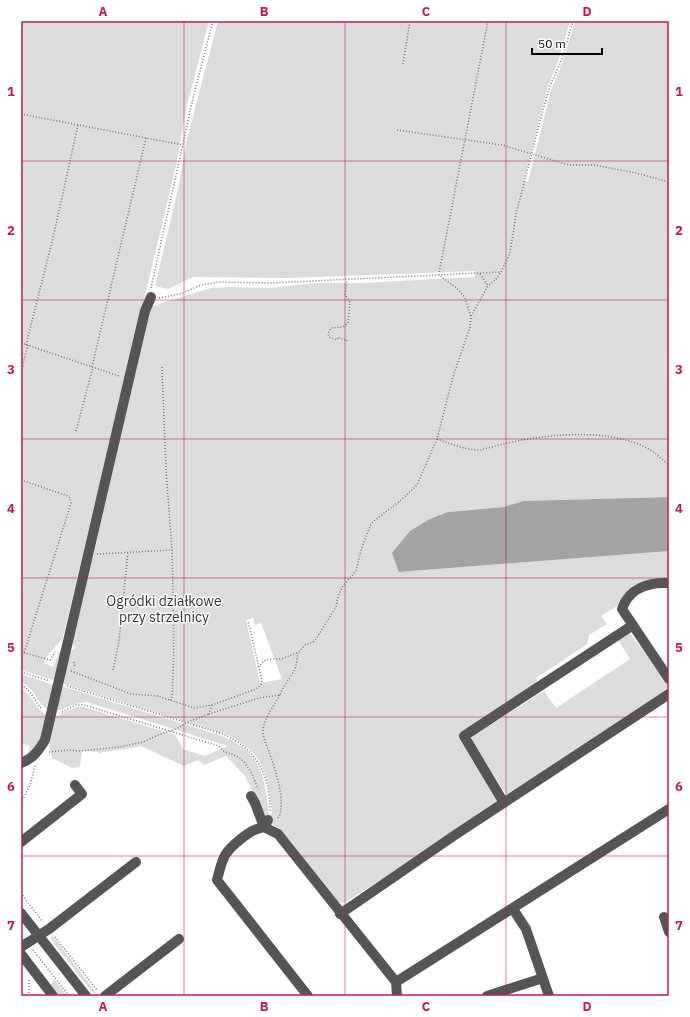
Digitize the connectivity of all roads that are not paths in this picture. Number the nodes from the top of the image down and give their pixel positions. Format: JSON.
{"nodes":[{"id":1,"x":151,"y":297,"type":"road end"},
{"id":2,"x":669,"y":583,"type":"edge"},
{"id":3,"x":633,"y":625,"type":"junction"},
{"id":4,"x":669,"y":679,"type":"edge"},
{"id":5,"x":669,"y":694,"type":"edge"},
{"id":6,"x":21,"y":763,"type":"edge"},
{"id":7,"x":75,"y":785,"type":"dead end"},
{"id":8,"x":255,"y":794,"type":"road end"},
{"id":9,"x":504,"y":803,"type":"junction"},
{"id":10,"x":669,"y":810,"type":"edge"},
{"id":11,"x":270,"y":820,"type":"junction"},
{"id":12,"x":21,"y":842,"type":"edge"},
{"id":13,"x":136,"y":862,"type":"dead end"},
{"id":14,"x":513,"y":909,"type":"junction"},
{"id":15,"x":21,"y":913,"type":"edge"},
{"id":16,"x":340,"y":914,"type":"junction"},
{"id":17,"x":664,"y":916,"type":"dead end"},
{"id":18,"x":669,"y":932,"type":"edge"},
{"id":19,"x":39,"y":935,"type":"junction"},
{"id":20,"x":179,"y":939,"type":"dead end"},
{"id":21,"x":24,"y":945,"type":"edge"},
{"id":22,"x":21,"y":954,"type":"edge"},
{"id":23,"x":543,"y":978,"type":"junction"},
{"id":24,"x":396,"y":982,"type":"junction"},
{"id":25,"x":44,"y":984,"type":"junction"},
{"id":26,"x":101,"y":994,"type":"edge"},
{"id":27,"x":42,"y":996,"type":"edge"},
{"id":28,"x":53,"y":996,"type":"edge"},
{"id":29,"x":86,"y":996,"type":"edge"},
{"id":30,"x":308,"y":996,"type":"edge"},
{"id":31,"x":398,"y":996,"type":"edge"},
{"id":32,"x":487,"y":996,"type":"edge"},
{"id":33,"x":549,"y":996,"type":"edge"}],
"edges":[{"from":1,"to":6,"type":"street"},
{"from":2,"to":3,"type":"street"},
{"from":3,"to":4,"type":"street"},
{"from":3,"to":9,"type":"street"},
{"from":5,"to":9,"type":"street"},
{"from":7,"to":12,"type":"street"},
{"from":8,"to":11,"type":"street"},
{"from":9,"to":16,"type":"street"},
{"from":10,"to":14,"type":"street"},
{"from":11,"to":16,"type":"street"},
{"from":11,"to":30,"type":"street"},
{"from":13,"to":19,"type":"street"},
{"from":14,"to":23,"type":"street"},
{"from":14,"to":24,"type":"street"},
{"from":15,"to":19,"type":"street"},
{"from":16,"to":24,"type":"street"},
{"from":17,"to":18,"type":"street"},
{"from":19,"to":21,"type":"street"},
{"from":19,"to":29,"type":"street"},
{"from":20,"to":26,"type":"street"},
{"from":22,"to":25,"type":"street"},
{"from":23,"to":32,"type":"street"},
{"from":23,"to":33,"type":"street"},
{"from":24,"to":31,"type":"street"},
{"from":25,"to":27,"type":"street"},
{"from":25,"to":28,"type":"street"}]}
